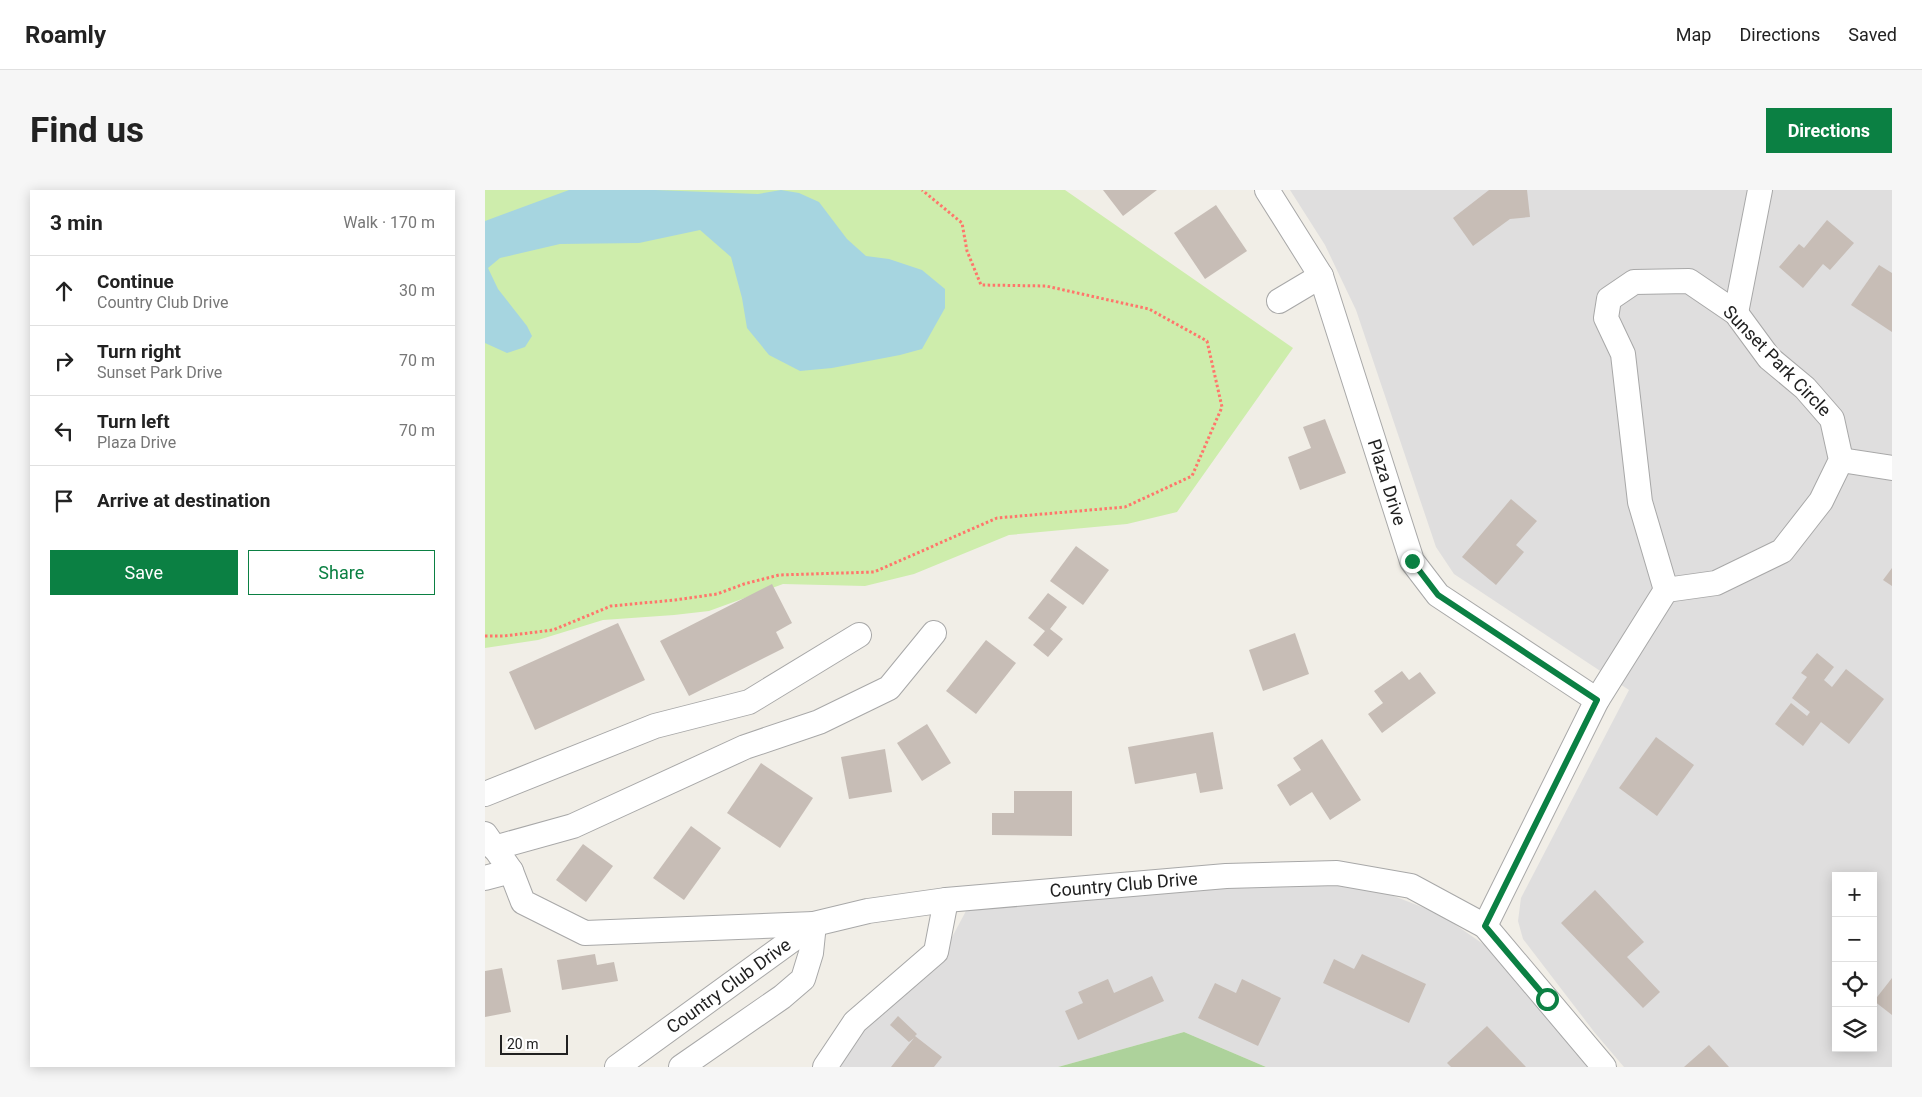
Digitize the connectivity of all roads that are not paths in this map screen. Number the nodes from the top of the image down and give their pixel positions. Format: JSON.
{"nodes":[{"id":1,"x":1267,"y":190,"type":"edge"},
{"id":2,"x":1760,"y":190,"type":"edge"},
{"id":3,"x":1321,"y":276,"type":"junction"},
{"id":4,"x":1279,"y":301,"type":"dead end"},
{"id":5,"x":1736,"y":313,"type":"junction"},
{"id":6,"x":1841,"y":460,"type":"junction"},
{"id":7,"x":1892,"y":468,"type":"edge"},
{"id":8,"x":1666,"y":590,"type":"junction"},
{"id":9,"x":934,"y":633,"type":"dead end"},
{"id":10,"x":859,"y":635,"type":"dead end"},
{"id":11,"x":1597,"y":700,"type":"junction"},
{"id":12,"x":485,"y":794,"type":"edge"},
{"id":13,"x":489,"y":841,"type":"edge"},
{"id":14,"x":511,"y":871,"type":"junction"},
{"id":15,"x":485,"y":878,"type":"edge"},
{"id":16,"x":946,"y":900,"type":"junction"},
{"id":17,"x":814,"y":924,"type":"junction"},
{"id":18,"x":1485,"y":926,"type":"junction"},
{"id":19,"x":617,"y":1067,"type":"edge"},
{"id":20,"x":681,"y":1067,"type":"edge"},
{"id":21,"x":825,"y":1067,"type":"edge"},
{"id":22,"x":1604,"y":1067,"type":"edge"}],
"edges":[{"from":1,"to":3,"type":"street","name":"Plaza Drive"},
{"from":2,"to":5,"type":"street"},
{"from":3,"to":4,"type":"street"},
{"from":3,"to":11,"type":"street","name":"Plaza Drive"},
{"from":5,"to":6,"type":"street","name":"Sunset Park Circle"},
{"from":5,"to":8,"type":"street","name":"Sunset Park Circle"},
{"from":6,"to":7,"type":"street"},
{"from":6,"to":8,"type":"street"},
{"from":8,"to":11,"type":"street"},
{"from":9,"to":13,"type":"street"},
{"from":10,"to":12,"type":"street"},
{"from":11,"to":18,"type":"street"},
{"from":13,"to":14,"type":"street"},
{"from":14,"to":15,"type":"street"},
{"from":14,"to":17,"type":"street"},
{"from":16,"to":17,"type":"street","name":"Country Club Drive"},
{"from":16,"to":18,"type":"street","name":"Country Club Drive"},
{"from":16,"to":21,"type":"street"},
{"from":17,"to":19,"type":"street","name":"Country Club Drive"},
{"from":17,"to":20,"type":"street"},
{"from":18,"to":22,"type":"street","name":"Country Club Drive"}]}
